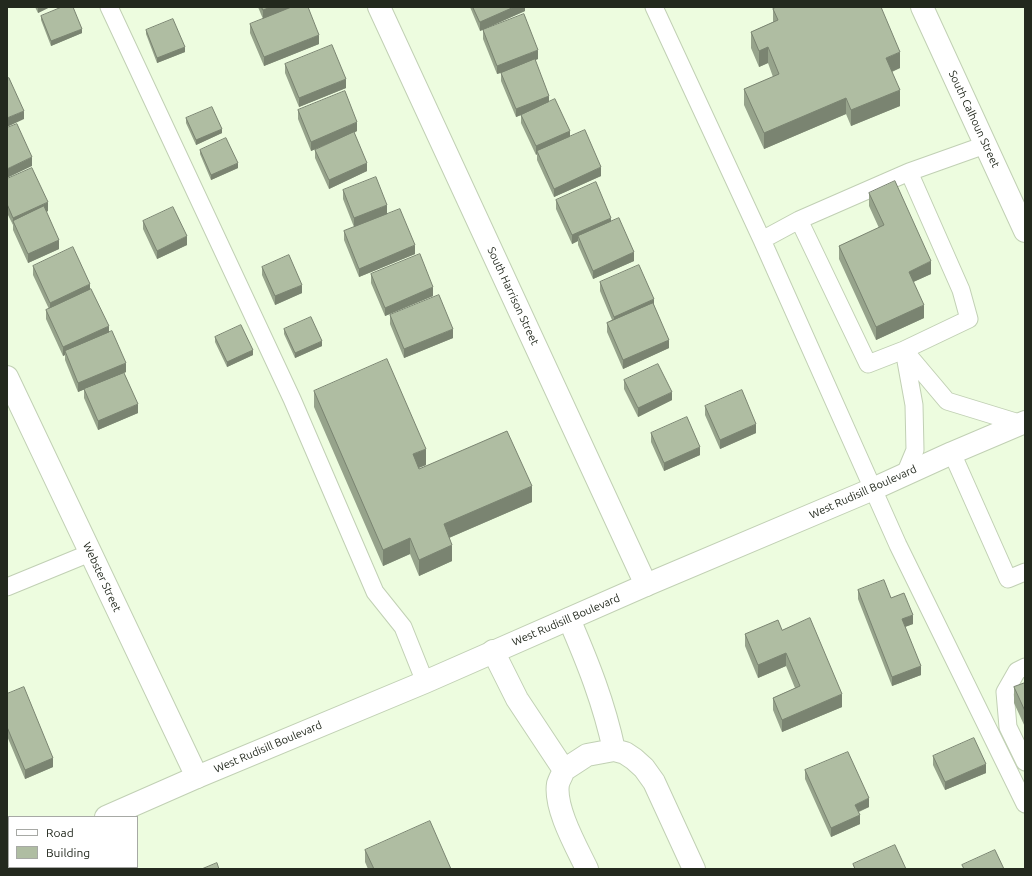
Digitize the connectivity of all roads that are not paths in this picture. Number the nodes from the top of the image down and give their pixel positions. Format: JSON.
{"nodes":[{"id":1,"x":109,"y":7,"type":"edge"},
{"id":2,"x":379,"y":7,"type":"edge"},
{"id":3,"x":654,"y":7,"type":"edge"},
{"id":4,"x":922,"y":7,"type":"edge"},
{"id":5,"x":985,"y":144,"type":"junction"},
{"id":6,"x":909,"y":172,"type":"junction"},
{"id":7,"x":799,"y":220,"type":"junction"},
{"id":8,"x":1025,"y":231,"type":"edge"},
{"id":9,"x":762,"y":240,"type":"junction"},
{"id":10,"x":904,"y":350,"type":"junction"},
{"id":11,"x":7,"y":377,"type":"edge"},
{"id":12,"x":1024,"y":423,"type":"edge"},
{"id":13,"x":952,"y":453,"type":"junction"},
{"id":14,"x":905,"y":474,"type":"junction"},
{"id":15,"x":873,"y":490,"type":"junction"},
{"id":16,"x":90,"y":553,"type":"junction"},
{"id":17,"x":1025,"y":572,"type":"edge"},
{"id":18,"x":646,"y":585,"type":"junction"},
{"id":19,"x":7,"y":587,"type":"edge"},
{"id":20,"x":569,"y":619,"type":"junction"},
{"id":21,"x":493,"y":651,"type":"junction"},
{"id":22,"x":1021,"y":669,"type":"edge"},
{"id":23,"x":425,"y":682,"type":"junction"},
{"id":24,"x":614,"y":750,"type":"junction"},
{"id":25,"x":1025,"y":762,"type":"edge"},
{"id":26,"x":564,"y":770,"type":"junction"},
{"id":27,"x":196,"y":777,"type":"junction"},
{"id":28,"x":1025,"y":804,"type":"edge"},
{"id":29,"x":108,"y":816,"type":"edge"},
{"id":30,"x":587,"y":869,"type":"edge"},
{"id":31,"x":694,"y":869,"type":"edge"}],
"edges":[{"from":1,"to":23,"type":"lane"},
{"from":2,"to":18,"type":"street","name":"South Harrison Street"},
{"from":3,"to":9,"type":"lane"},
{"from":4,"to":5,"type":"street","name":"South Calhoun Street"},
{"from":5,"to":6,"type":"lane"},
{"from":5,"to":8,"type":"street","name":"South Calhoun Street"},
{"from":6,"to":7,"type":"lane"},
{"from":6,"to":10,"type":"lane"},
{"from":7,"to":9,"type":"lane"},
{"from":7,"to":10,"type":"lane"},
{"from":9,"to":15,"type":"lane"},
{"from":10,"to":12,"type":"lane"},
{"from":10,"to":14,"type":"lane"},
{"from":11,"to":16,"type":"street","name":"Webster Street"},
{"from":12,"to":13,"type":"street","name":"West Rudisill Boulevard"},
{"from":13,"to":14,"type":"street","name":"West Rudisill Boulevard"},
{"from":13,"to":17,"type":"lane"},
{"from":14,"to":15,"type":"street","name":"West Rudisill Boulevard"},
{"from":15,"to":18,"type":"street","name":"West Rudisill Boulevard"},
{"from":15,"to":28,"type":"lane"},
{"from":16,"to":19,"type":"lane"},
{"from":16,"to":27,"type":"street","name":"Webster Street"},
{"from":18,"to":20,"type":"street","name":"West Rudisill Boulevard"},
{"from":20,"to":21,"type":"street","name":"West Rudisill Boulevard"},
{"from":20,"to":24,"type":"street"},
{"from":21,"to":23,"type":"street","name":"West Rudisill Boulevard"},
{"from":21,"to":26,"type":"street"},
{"from":22,"to":25,"type":"lane"},
{"from":23,"to":27,"type":"street","name":"West Rudisill Boulevard"},
{"from":24,"to":26,"type":"street"},
{"from":24,"to":31,"type":"street"},
{"from":26,"to":30,"type":"street"},
{"from":27,"to":29,"type":"street","name":"West Rudisill Boulevard"}]}
